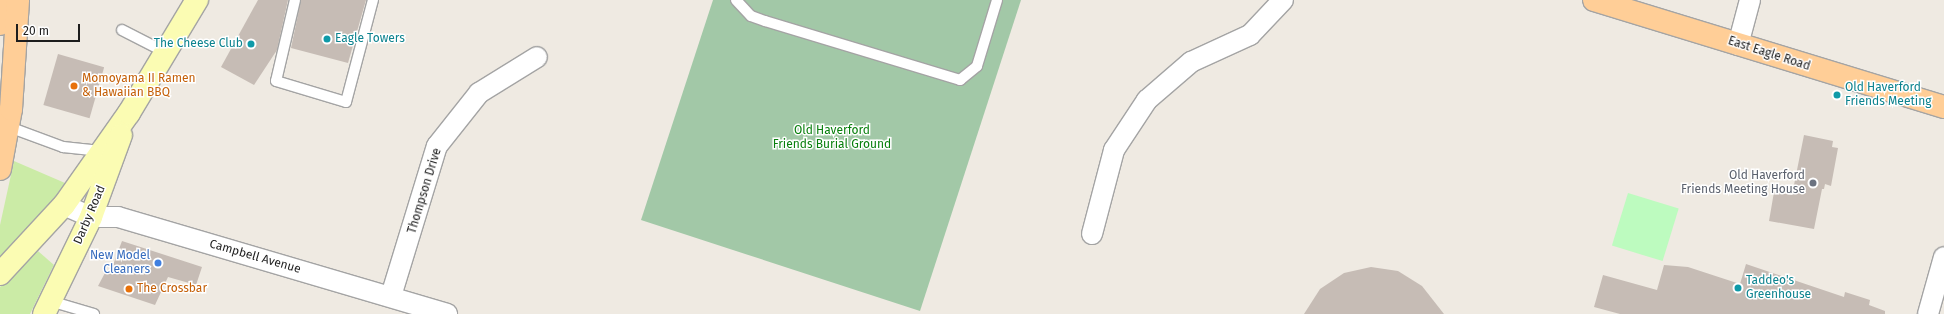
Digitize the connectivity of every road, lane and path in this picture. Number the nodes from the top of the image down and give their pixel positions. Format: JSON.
{"nodes":[{"id":1,"x":5,"y":0,"type":"edge"},
{"id":2,"x":18,"y":0,"type":"edge"},
{"id":3,"x":197,"y":0,"type":"edge"},
{"id":4,"x":295,"y":0,"type":"edge"},
{"id":5,"x":373,"y":0,"type":"edge"},
{"id":6,"x":736,"y":0,"type":"edge"},
{"id":7,"x":997,"y":0,"type":"edge"},
{"id":8,"x":1283,"y":0,"type":"edge"},
{"id":9,"x":1594,"y":0,"type":"edge"},
{"id":10,"x":1750,"y":0,"type":"edge"},
{"id":11,"x":0,"y":24,"type":"edge"},
{"id":12,"x":122,"y":30,"type":"dead end"},
{"id":13,"x":1738,"y":45,"type":"junction"},
{"id":14,"x":168,"y":53,"type":"junction"},
{"id":15,"x":537,"y":57,"type":"dead end"},
{"id":16,"x":1944,"y":107,"type":"edge"},
{"id":17,"x":129,"y":113,"type":"junction"},
{"id":18,"x":9,"y":127,"type":"junction"},
{"id":19,"x":101,"y":151,"type":"junction"},
{"id":20,"x":0,"y":169,"type":"edge"},
{"id":21,"x":64,"y":205,"type":"junction"},
{"id":22,"x":91,"y":217,"type":"junction"},
{"id":23,"x":1092,"y":234,"type":"dead end"},
{"id":24,"x":1944,"y":257,"type":"edge"},
{"id":25,"x":0,"y":274,"type":"edge"},
{"id":26,"x":391,"y":296,"type":"junction"},
{"id":27,"x":47,"y":308,"type":"edge"},
{"id":28,"x":94,"y":314,"type":"edge"},
{"id":29,"x":447,"y":314,"type":"edge"},
{"id":30,"x":1928,"y":314,"type":"edge"}],
"edges":[{"from":1,"to":11,"type":"main road"},
{"from":2,"to":18,"type":"main road"},
{"from":3,"to":14,"type":"street","name":"Darby Road"},
{"from":4,"to":5,"type":"lane"},
{"from":6,"to":7,"type":"lane"},
{"from":8,"to":23,"type":"street"},
{"from":9,"to":13,"type":"main road","name":"East Eagle Road"},
{"from":10,"to":13,"type":"street"},
{"from":12,"to":14,"type":"lane"},
{"from":13,"to":16,"type":"main road","name":"East Eagle Road"},
{"from":14,"to":17,"type":"street","name":"Darby Road"},
{"from":15,"to":26,"type":"street","name":"Thompson Drive"},
{"from":17,"to":19,"type":"street","name":"Darby Road"},
{"from":17,"to":22,"type":"street","name":"Darby Road"},
{"from":18,"to":19,"type":"lane"},
{"from":18,"to":20,"type":"main road"},
{"from":19,"to":21,"type":"street","name":"Darby Road"},
{"from":21,"to":22,"type":"street","name":"Campbell Avenue"},
{"from":21,"to":25,"type":"street","name":"Darby Road"},
{"from":22,"to":26,"type":"street","name":"Campbell Avenue"},
{"from":22,"to":27,"type":"street","name":"Darby Road"},
{"from":24,"to":30,"type":"street"},
{"from":26,"to":29,"type":"street","name":"Campbell Avenue"},
{"from":27,"to":28,"type":"lane"}]}
